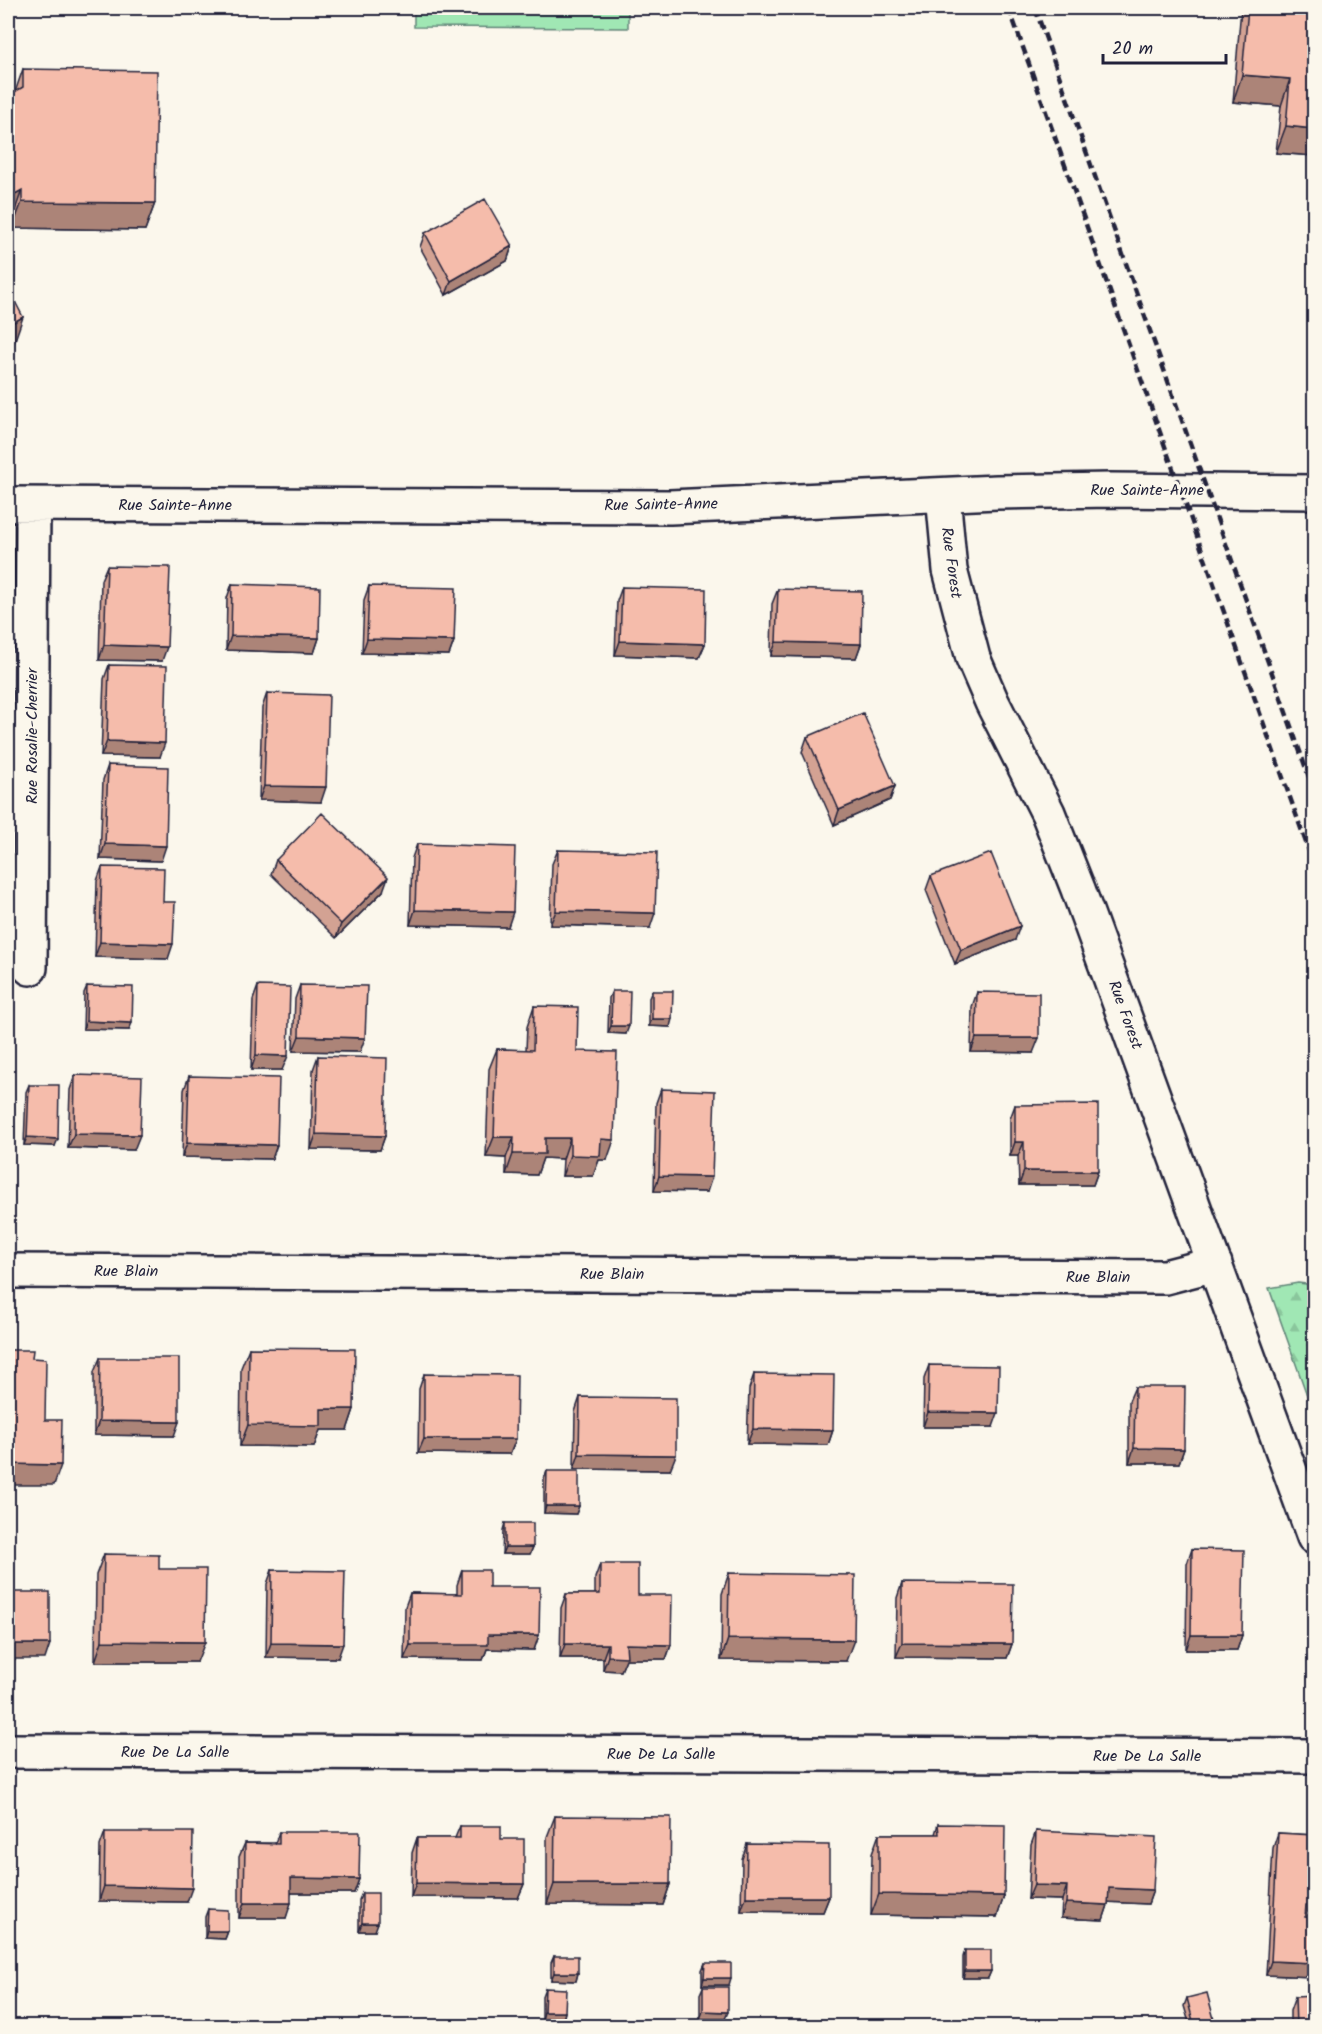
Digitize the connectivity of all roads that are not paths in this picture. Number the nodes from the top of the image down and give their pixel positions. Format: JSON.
{"nodes":[{"id":1,"x":1314,"y":492,"type":"edge"},
{"id":2,"x":943,"y":495,"type":"junction"},
{"id":3,"x":20,"y":504,"type":"edge"},
{"id":4,"x":30,"y":968,"type":"dead end"},
{"id":5,"x":1215,"y":1264,"type":"junction"},
{"id":6,"x":8,"y":1271,"type":"edge"},
{"id":7,"x":1314,"y":1537,"type":"edge"},
{"id":8,"x":8,"y":1751,"type":"edge"},
{"id":9,"x":1314,"y":1756,"type":"edge"}],
"edges":[{"from":1,"to":2,"type":"street","name":"Rue Sainte-Anne"},
{"from":2,"to":3,"type":"street","name":"Rue Sainte-Anne"},
{"from":2,"to":5,"type":"street","name":"Rue Forest"},
{"from":3,"to":4,"type":"street","name":"Rue Rosalie-Cherrier"},
{"from":5,"to":6,"type":"street","name":"Rue Blain"},
{"from":5,"to":7,"type":"street","name":"Rue Forest"},
{"from":8,"to":9,"type":"street","name":"Rue De La Salle"}]}
